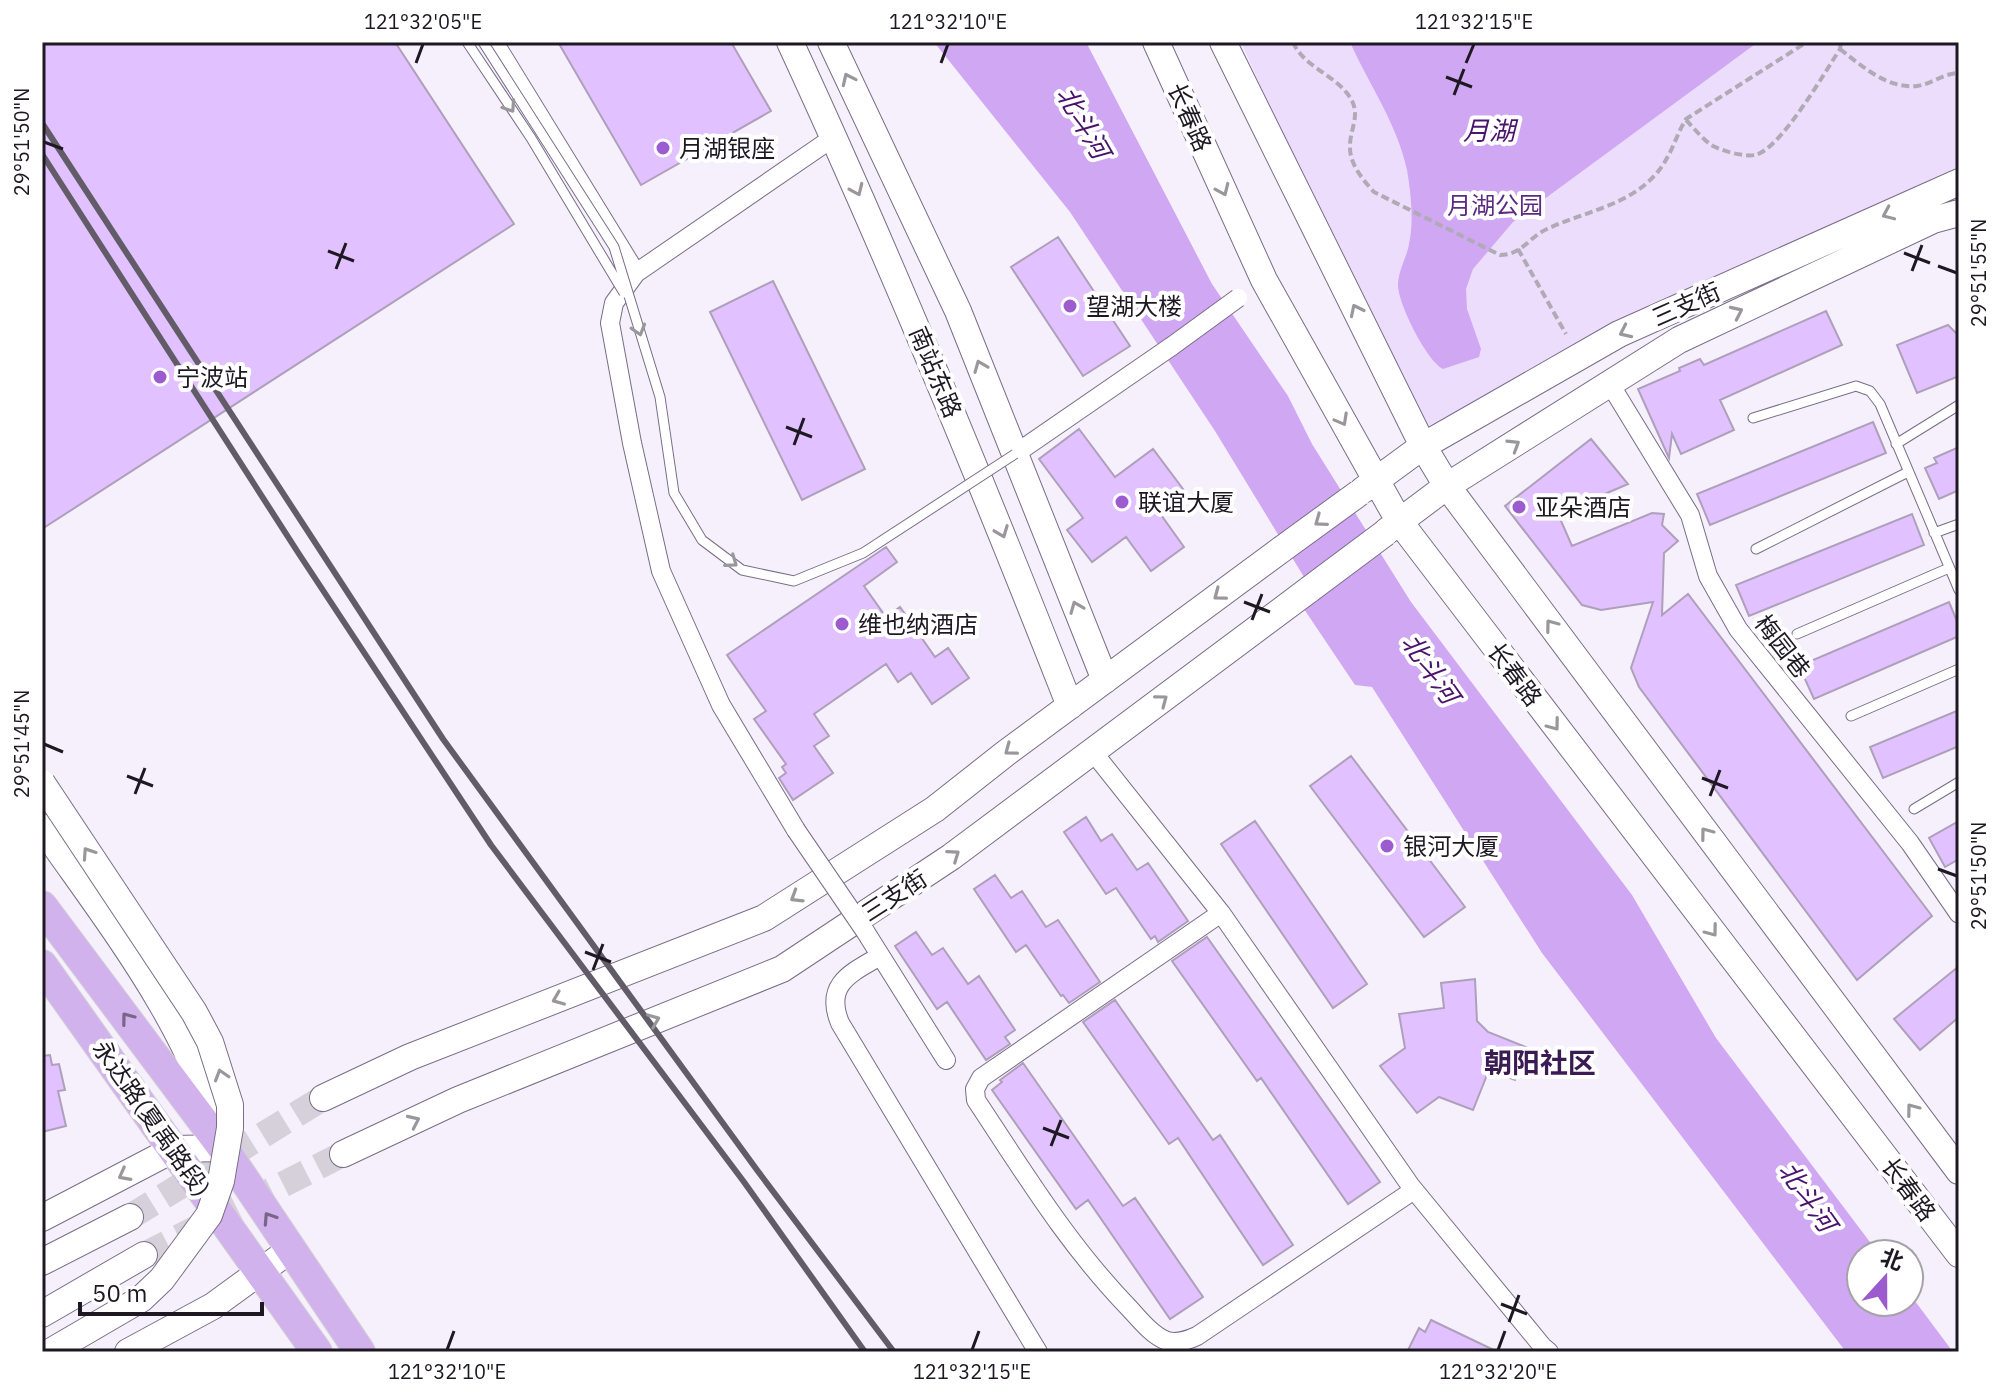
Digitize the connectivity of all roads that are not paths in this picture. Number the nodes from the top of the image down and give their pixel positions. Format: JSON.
{"nodes":[{"id":1,"x":467,"y":42,"type":"edge"},
{"id":2,"x":483,"y":42,"type":"edge"},
{"id":3,"x":494,"y":42,"type":"edge"},
{"id":4,"x":790,"y":42,"type":"edge"},
{"id":5,"x":831,"y":42,"type":"edge"},
{"id":6,"x":1156,"y":42,"type":"edge"},
{"id":7,"x":1223,"y":42,"type":"edge"},
{"id":8,"x":834,"y":137,"type":"junction"},
{"id":9,"x":1959,"y":182,"type":"edge"},
{"id":10,"x":1959,"y":213,"type":"edge"},
{"id":11,"x":636,"y":273,"type":"junction"},
{"id":12,"x":1264,"y":280,"type":"junction"},
{"id":13,"x":632,"y":306,"type":"junction"},
{"id":14,"x":1610,"y":384,"type":"junction"},
{"id":15,"x":1959,"y":405,"type":"edge"},
{"id":16,"x":1753,"y":418,"type":"dead end"},
{"id":17,"x":1896,"y":444,"type":"junction"},
{"id":18,"x":1423,"y":446,"type":"junction"},
{"id":19,"x":1015,"y":454,"type":"junction"},
{"id":20,"x":1908,"y":472,"type":"junction"},
{"id":21,"x":980,"y":477,"type":"junction"},
{"id":22,"x":1447,"y":486,"type":"junction"},
{"id":23,"x":1368,"y":487,"type":"junction"},
{"id":24,"x":1959,"y":524,"type":"edge"},
{"id":25,"x":1392,"y":527,"type":"junction"},
{"id":26,"x":1934,"y":533,"type":"junction"},
{"id":27,"x":1756,"y":549,"type":"dead end"},
{"id":28,"x":1949,"y":568,"type":"junction"},
{"id":29,"x":1959,"y":590,"type":"edge"},
{"id":30,"x":1797,"y":634,"type":"dead end"},
{"id":31,"x":1959,"y":669,"type":"edge"},
{"id":32,"x":1105,"y":680,"type":"junction"},
{"id":33,"x":1070,"y":706,"type":"junction"},
{"id":34,"x":1851,"y":716,"type":"dead end"},
{"id":35,"x":1093,"y":752,"type":"junction"},
{"id":36,"x":1959,"y":782,"type":"edge"},
{"id":37,"x":42,"y":783,"type":"edge"},
{"id":38,"x":1914,"y":809,"type":"dead end"},
{"id":39,"x":42,"y":827,"type":"edge"},
{"id":40,"x":1952,"y":890,"type":"edge"},
{"id":41,"x":42,"y":906,"type":"edge"},
{"id":42,"x":1221,"y":913,"type":"junction"},
{"id":43,"x":1959,"y":914,"type":"edge"},
{"id":44,"x":880,"y":956,"type":"junction"},
{"id":45,"x":42,"y":965,"type":"edge"},
{"id":46,"x":946,"y":1060,"type":"dead end"},
{"id":47,"x":323,"y":1098,"type":"tunnel mouth"},
{"id":48,"x":223,"y":1148,"type":"junction"},
{"id":49,"x":174,"y":1149,"type":"junction"},
{"id":50,"x":343,"y":1154,"type":"tunnel mouth"},
{"id":51,"x":1959,"y":1171,"type":"edge"},
{"id":52,"x":1414,"y":1190,"type":"junction"},
{"id":53,"x":130,"y":1217,"type":"tunnel mouth"},
{"id":54,"x":42,"y":1218,"type":"edge"},
{"id":55,"x":290,"y":1250,"type":"junction"},
{"id":56,"x":1959,"y":1254,"type":"edge"},
{"id":57,"x":144,"y":1255,"type":"tunnel mouth"},
{"id":58,"x":42,"y":1262,"type":"edge"},
{"id":59,"x":260,"y":1271,"type":"junction"},
{"id":60,"x":42,"y":1314,"type":"edge"},
{"id":61,"x":50,"y":1352,"type":"edge"},
{"id":62,"x":128,"y":1352,"type":"edge"},
{"id":63,"x":317,"y":1352,"type":"edge"},
{"id":64,"x":360,"y":1352,"type":"edge"},
{"id":65,"x":1038,"y":1352,"type":"edge"},
{"id":66,"x":1549,"y":1352,"type":"edge"}],
"edges":[{"from":1,"to":13,"type":"lane","one_way":true,"bridge":true},
{"from":2,"to":13,"type":"lane","bridge":true},
{"from":3,"to":11,"type":"street"},
{"from":4,"to":8,"type":"main road","name":"南站东路"},
{"from":19,"to":5,"type":"main road","name":"南站东路","one_way":true},
{"from":6,"to":12,"type":"main road","name":"长春路","one_way":true},
{"from":18,"to":7,"type":"main road","one_way":true},
{"from":8,"to":11,"type":"street"},
{"from":8,"to":21,"type":"main road","name":"南站东路","one_way":true},
{"from":9,"to":18,"type":"main road","name":"三支街","one_way":true},
{"from":14,"to":10,"type":"main road","name":"三支街","one_way":true},
{"from":11,"to":44,"type":"street","bridge":true},
{"from":12,"to":19,"type":"street","bridge":true},
{"from":12,"to":23,"type":"main road","name":"长春路","one_way":true},
{"from":13,"to":21,"type":"lane","one_way":true,"bridge":true},
{"from":22,"to":14,"type":"main road","name":"三支街","one_way":true},
{"from":14,"to":40,"type":"street","name":"梅园巷"},
{"from":15,"to":17,"type":"lane"},
{"from":16,"to":17,"type":"lane"},
{"from":17,"to":20,"type":"lane"},
{"from":18,"to":22,"type":"main road"},
{"from":18,"to":23,"type":"main road","name":"三支街"},
{"from":19,"to":21,"type":"lane","bridge":true},
{"from":32,"to":19,"type":"main road","name":"南站东路","one_way":true},
{"from":20,"to":26,"type":"lane"},
{"from":20,"to":27,"type":"lane"},
{"from":21,"to":33,"type":"main road","name":"南站东路","one_way":true},
{"from":22,"to":25,"type":"main road","name":"三支街"},
{"from":51,"to":22,"type":"main road","one_way":true},
{"from":23,"to":25,"type":"main road","name":"长春路"},
{"from":23,"to":32,"type":"main road","name":"三支街","one_way":true,"bridge":true},
{"from":24,"to":26,"type":"lane"},
{"from":35,"to":25,"type":"main road","name":"三支街","one_way":true,"bridge":true},
{"from":25,"to":56,"type":"main road","name":"长春路","one_way":true},
{"from":26,"to":28,"type":"lane"},
{"from":28,"to":29,"type":"lane"},
{"from":28,"to":30,"type":"lane"},
{"from":31,"to":34,"type":"lane"},
{"from":32,"to":33,"type":"main road","name":"三支街"},
{"from":33,"to":47,"type":"main road","name":"三支街","one_way":true},
{"from":35,"to":42,"type":"street"},
{"from":50,"to":35,"type":"main road","name":"三支街","one_way":true},
{"from":36,"to":38,"type":"lane"},
{"from":61,"to":37,"type":"main road","one_way":true,"bridge":true},
{"from":39,"to":48,"type":"main road"},
{"from":40,"to":43,"type":"street","name":"梅园巷"},
{"from":48,"to":41,"type":"main road","name":"永达路(夏禹路段)","one_way":true},
{"from":42,"to":52,"type":"street"},
{"from":42,"to":52,"type":"street"},
{"from":44,"to":46,"type":"street"},
{"from":44,"to":65,"type":"street"},
{"from":45,"to":49,"type":"main road","name":"永达路(夏禹路段)"},
{"from":48,"to":49,"type":"main road"},
{"from":55,"to":48,"type":"main road","name":"永达路(夏禹路段)","one_way":true},
{"from":49,"to":54,"type":"main road","one_way":true},
{"from":49,"to":59,"type":"main road","name":"永达路(夏禹路段)"},
{"from":52,"to":66,"type":"street"},
{"from":53,"to":58,"type":"main road"},
{"from":55,"to":59,"type":"main road"},
{"from":55,"to":64,"type":"main road","name":"永达路(夏禹路段)"},
{"from":57,"to":60,"type":"main road"},
{"from":59,"to":62,"type":"main road"},
{"from":59,"to":63,"type":"main road","name":"永达路(夏禹路段)"}]}
